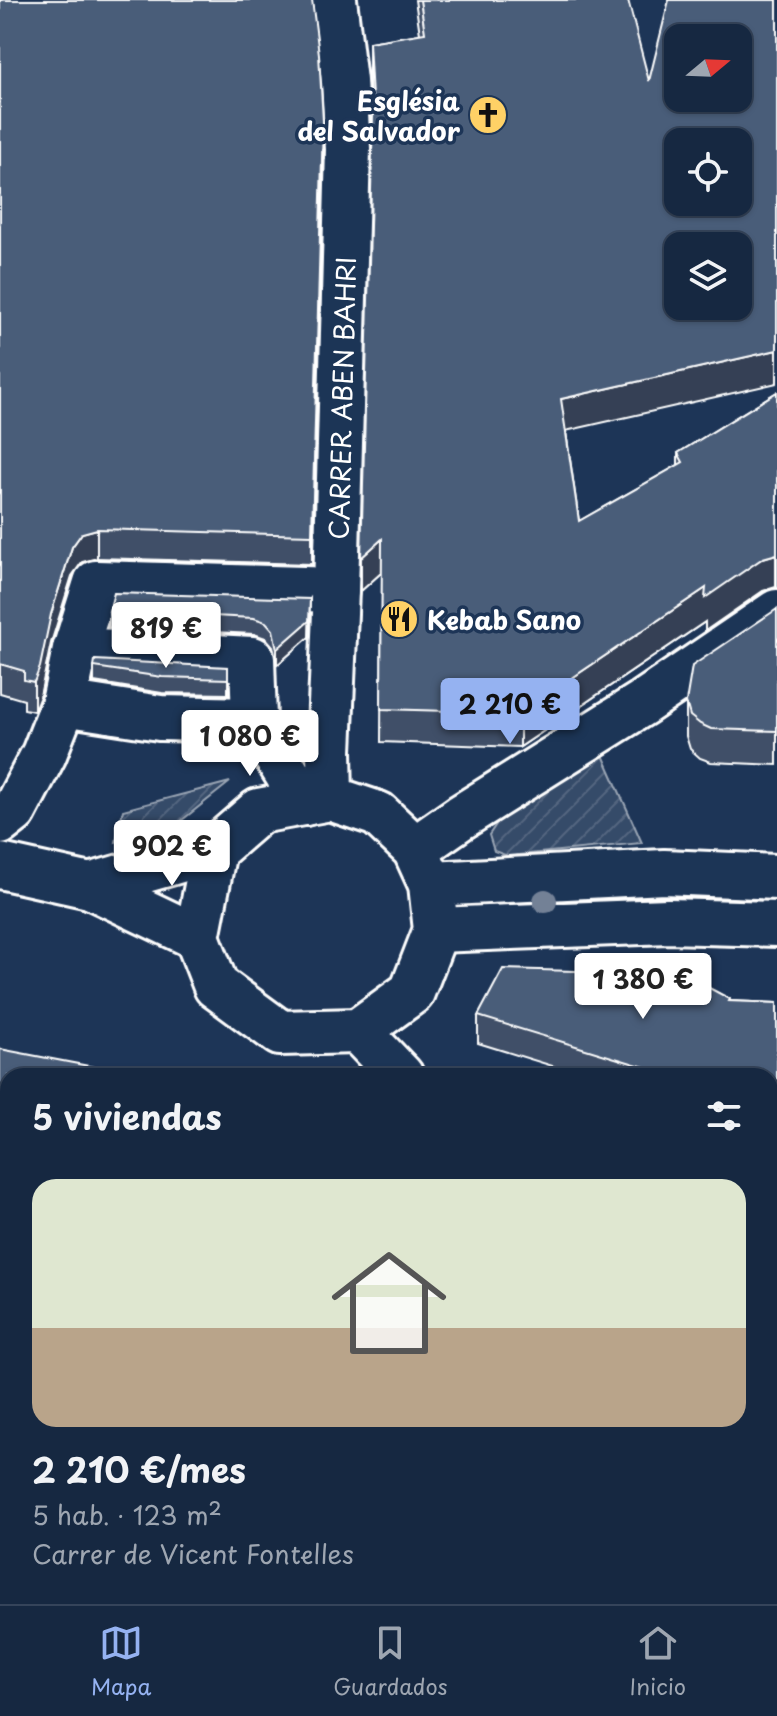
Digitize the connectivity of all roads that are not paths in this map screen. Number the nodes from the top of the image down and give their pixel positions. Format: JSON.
{"nodes":[{"id":1,"x":334,"y":0,"type":"edge"},
{"id":2,"x":336,"y":590,"type":"junction"},
{"id":3,"x":777,"y":612,"type":"edge"},
{"id":4,"x":75,"y":650,"type":"junction"},
{"id":5,"x":64,"y":703,"type":"junction"},
{"id":6,"x":254,"y":720,"type":"junction"},
{"id":7,"x":317,"y":800,"type":"junction"},
{"id":8,"x":0,"y":822,"type":"edge"},
{"id":9,"x":214,"y":850,"type":"junction"},
{"id":10,"x":0,"y":866,"type":"edge"},
{"id":11,"x":423,"y":866,"type":"junction"},
{"id":12,"x":777,"y":877,"type":"edge"},
{"id":13,"x":90,"y":886,"type":"junction"},
{"id":14,"x":777,"y":924,"type":"edge"},
{"id":15,"x":436,"y":930,"type":"junction"},
{"id":16,"x":197,"y":937,"type":"junction"},
{"id":17,"x":358,"y":1031,"type":"junction"},
{"id":18,"x":393,"y":1068,"type":"edge"}],
"edges":[{"from":1,"to":2,"type":"main road","name":"CARRER ABEN BAHRI"},
{"from":2,"to":4,"type":"main road"},
{"from":2,"to":7,"type":"main road","name":"CARRER ABEN BAHRI"},
{"from":3,"to":11,"type":"main road"},
{"from":4,"to":5,"type":"main road"},
{"from":4,"to":6,"type":"main road"},
{"from":5,"to":6,"type":"main road"},
{"from":5,"to":8,"type":"main road"},
{"from":6,"to":7,"type":"main road"},
{"from":7,"to":9,"type":"main road"},
{"from":7,"to":11,"type":"main road"},
{"from":9,"to":13,"type":"main road"},
{"from":9,"to":16,"type":"main road"},
{"from":10,"to":13,"type":"main road"},
{"from":11,"to":12,"type":"main road"},
{"from":11,"to":15,"type":"main road"},
{"from":13,"to":16,"type":"main road"},
{"from":14,"to":15,"type":"main road"},
{"from":15,"to":17,"type":"main road"},
{"from":16,"to":17,"type":"main road"},
{"from":17,"to":18,"type":"main road"}]}
